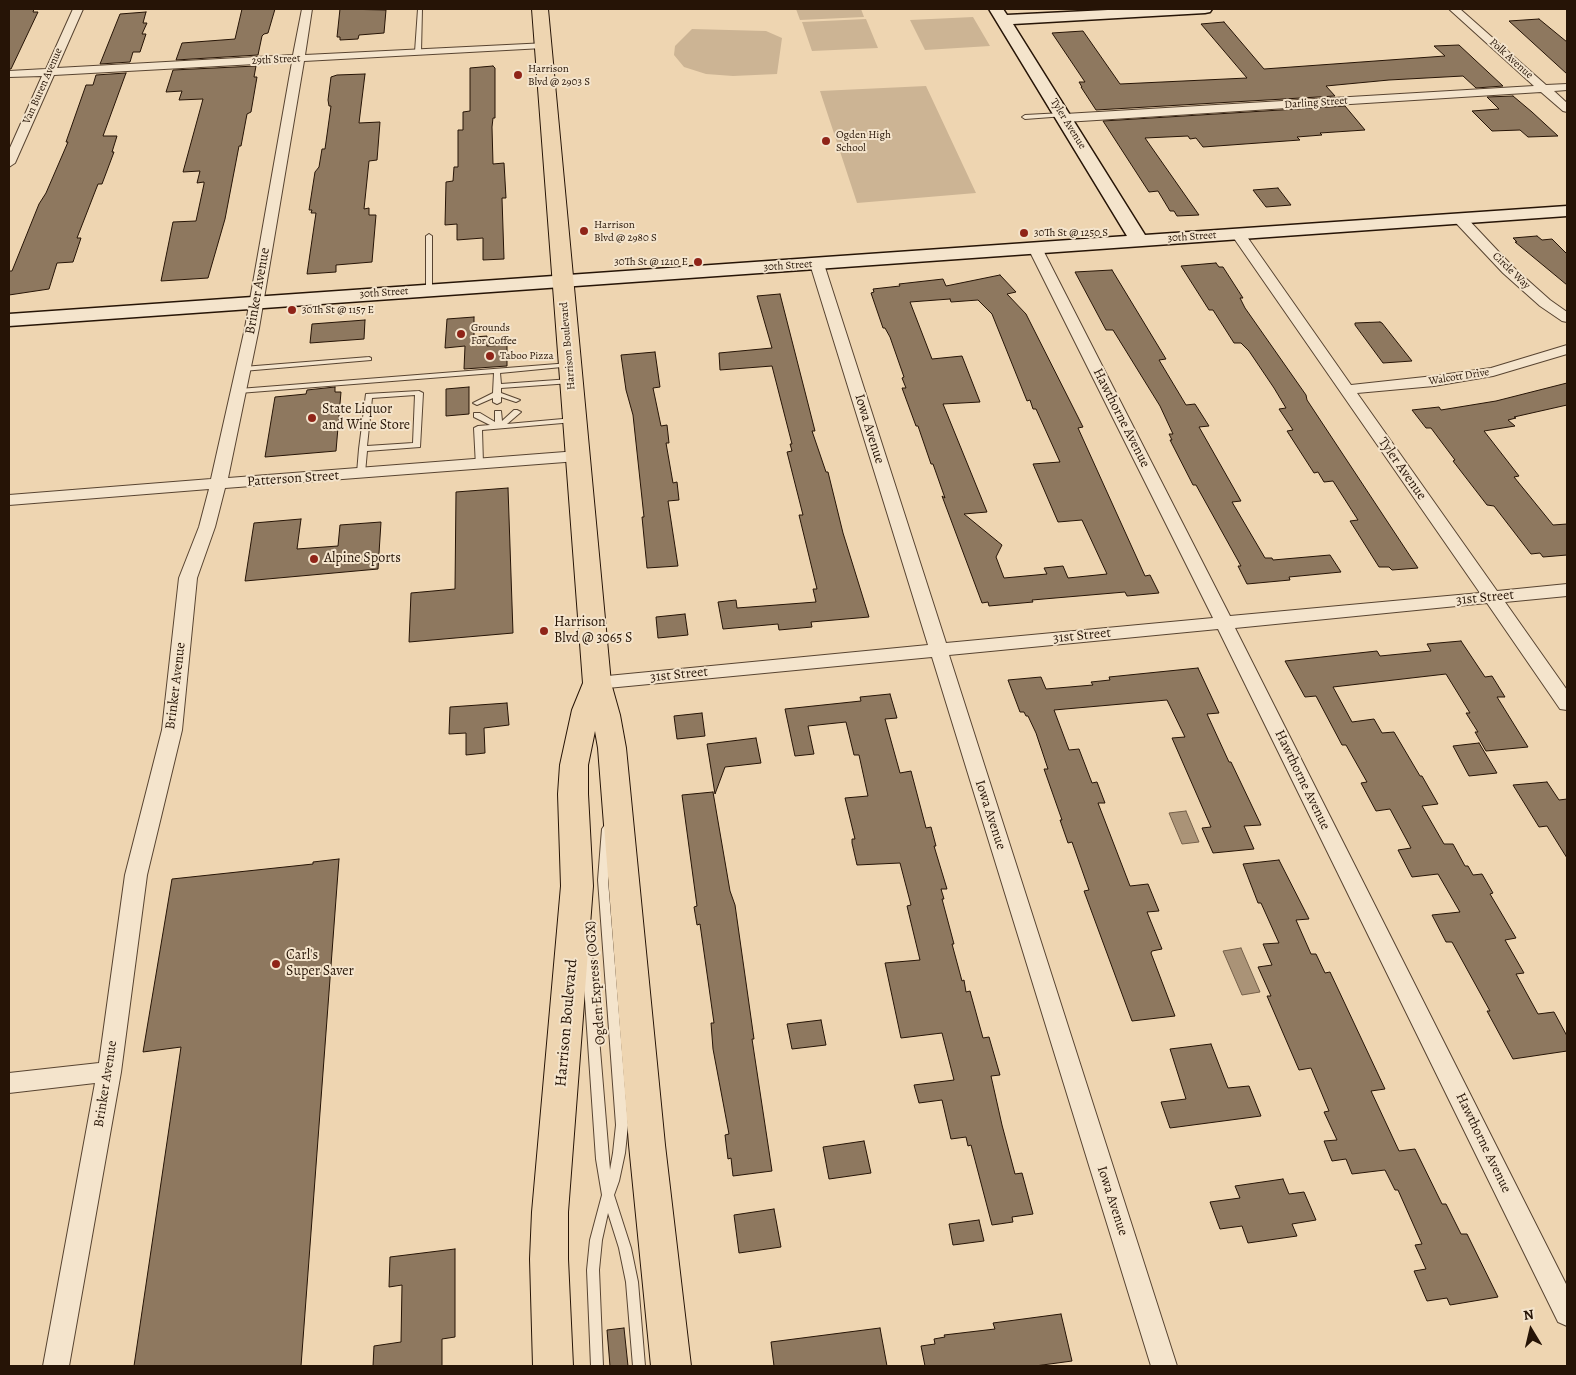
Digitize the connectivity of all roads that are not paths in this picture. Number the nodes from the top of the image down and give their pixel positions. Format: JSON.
{"nodes":[{"id":1,"x":78,"y":9,"type":"edge"},
{"id":2,"x":307,"y":9,"type":"edge"},
{"id":3,"x":420,"y":9,"type":"edge"},
{"id":4,"x":540,"y":9,"type":"edge"},
{"id":5,"x":1206,"y":9,"type":"edge"},
{"id":6,"x":1454,"y":9,"type":"edge"},
{"id":7,"x":999,"y":14,"type":"edge"},
{"id":8,"x":544,"y":45,"type":"junction"},
{"id":9,"x":418,"y":52,"type":"junction"},
{"id":10,"x":298,"y":58,"type":"junction"},
{"id":11,"x":48,"y":72,"type":"junction"},
{"id":12,"x":9,"y":74,"type":"edge"},
{"id":13,"x":1567,"y":87,"type":"edge"},
{"id":14,"x":1544,"y":88,"type":"junction"},
{"id":15,"x":1567,"y":109,"type":"edge"},
{"id":16,"x":1025,"y":117,"type":"dead end"},
{"id":17,"x":1064,"y":117,"type":"junction"},
{"id":18,"x":9,"y":163,"type":"edge"},
{"id":19,"x":1567,"y":212,"type":"edge"},
{"id":20,"x":1460,"y":219,"type":"junction"},
{"id":21,"x":1238,"y":234,"type":"junction"},
{"id":22,"x":430,"y":236,"type":"dead end"},
{"id":23,"x":1139,"y":241,"type":"junction"},
{"id":24,"x":1035,"y":248,"type":"junction"},
{"id":25,"x":817,"y":264,"type":"junction"},
{"id":26,"x":563,"y":281,"type":"junction"},
{"id":27,"x":429,"y":290,"type":"junction"},
{"id":28,"x":256,"y":302,"type":"junction"},
{"id":29,"x":1567,"y":318,"type":"edge"},
{"id":30,"x":9,"y":320,"type":"edge"},
{"id":31,"x":1567,"y":348,"type":"edge"},
{"id":32,"x":369,"y":360,"type":"dead end"},
{"id":33,"x":243,"y":369,"type":"junction"},
{"id":34,"x":497,"y":370,"type":"junction"},
{"id":35,"x":570,"y":373,"type":"junction"},
{"id":36,"x":239,"y":390,"type":"junction"},
{"id":37,"x":1346,"y":390,"type":"junction"},
{"id":38,"x":497,"y":394,"type":"junction"},
{"id":39,"x":516,"y":400,"type":"dead end"},
{"id":40,"x":478,"y":404,"type":"dead end"},
{"id":41,"x":517,"y":412,"type":"dead end"},
{"id":42,"x":498,"y":413,"type":"dead end"},
{"id":43,"x":477,"y":415,"type":"dead end"},
{"id":44,"x":574,"y":420,"type":"junction"},
{"id":45,"x":499,"y":427,"type":"junction"},
{"id":46,"x":364,"y":449,"type":"junction"},
{"id":47,"x":578,"y":456,"type":"junction"},
{"id":48,"x":479,"y":464,"type":"junction"},
{"id":49,"x":361,"y":473,"type":"junction"},
{"id":50,"x":219,"y":484,"type":"junction"},
{"id":51,"x":9,"y":500,"type":"edge"},
{"id":52,"x":1567,"y":590,"type":"edge"},
{"id":53,"x":1492,"y":597,"type":"junction"},
{"id":54,"x":1224,"y":623,"type":"junction"},
{"id":55,"x":938,"y":650,"type":"junction"},
{"id":56,"x":597,"y":683,"type":"junction"},
{"id":57,"x":1567,"y":704,"type":"edge"},
{"id":58,"x":613,"y":768,"type":"junction"},
{"id":59,"x":578,"y":886,"type":"junction"},
{"id":60,"x":109,"y":1072,"type":"junction"},
{"id":61,"x":9,"y":1083,"type":"edge"},
{"id":62,"x":608,"y":1194,"type":"junction"},
{"id":63,"x":1567,"y":1313,"type":"edge"},
{"id":64,"x":56,"y":1366,"type":"edge"},
{"id":65,"x":553,"y":1366,"type":"edge"},
{"id":66,"x":597,"y":1366,"type":"edge"},
{"id":67,"x":639,"y":1366,"type":"edge"},
{"id":68,"x":671,"y":1366,"type":"edge"},
{"id":69,"x":1164,"y":1366,"type":"edge"}],
"edges":[{"from":1,"to":11,"type":"street","name":"Van Buren Avenue"},
{"from":2,"to":10,"type":"street","name":"Brinker Avenue"},
{"from":3,"to":9,"type":"lane"},
{"from":4,"to":8,"type":"main road","name":"Harrison Boulevard"},
{"from":5,"to":7,"type":"street"},
{"from":6,"to":14,"type":"street","name":"Polk Avenue"},
{"from":7,"to":17,"type":"street","name":"Tyler Avenue"},
{"from":8,"to":9,"type":"street","name":"29th Street"},
{"from":8,"to":26,"type":"main road","name":"Harrison Boulevard"},
{"from":9,"to":10,"type":"street","name":"29th Street"},
{"from":10,"to":11,"type":"street","name":"29th Street"},
{"from":10,"to":28,"type":"street","name":"Brinker Avenue"},
{"from":11,"to":12,"type":"street","name":"29th Street"},
{"from":11,"to":18,"type":"street","name":"Van Buren Avenue"},
{"from":13,"to":14,"type":"street","name":"Darling Street"},
{"from":14,"to":15,"type":"street","name":"Polk Avenue"},
{"from":14,"to":17,"type":"street","name":"Darling Street"},
{"from":16,"to":17,"type":"lane"},
{"from":17,"to":23,"type":"street","name":"Tyler Avenue"},
{"from":19,"to":20,"type":"street","name":"30th Street"},
{"from":20,"to":21,"type":"street","name":"30th Street"},
{"from":20,"to":29,"type":"street","name":"Circle Way"},
{"from":21,"to":23,"type":"street","name":"30th Street"},
{"from":21,"to":37,"type":"street","name":"Tyler Avenue"},
{"from":22,"to":27,"type":"lane"},
{"from":23,"to":24,"type":"street","name":"30th Street"},
{"from":24,"to":25,"type":"street","name":"30th Street"},
{"from":24,"to":54,"type":"street","name":"Hawthorne Avenue"},
{"from":25,"to":26,"type":"street","name":"30th Street"},
{"from":25,"to":55,"type":"street","name":"Iowa Avenue"},
{"from":26,"to":27,"type":"street","name":"30th Street"},
{"from":26,"to":35,"type":"main road","name":"Harrison Boulevard"},
{"from":27,"to":28,"type":"street","name":"30th Street"},
{"from":28,"to":30,"type":"street","name":"30th Street"},
{"from":28,"to":33,"type":"street","name":"Brinker Avenue"},
{"from":31,"to":37,"type":"street","name":"Walcott Drive"},
{"from":32,"to":33,"type":"lane"},
{"from":33,"to":36,"type":"street","name":"Brinker Avenue"},
{"from":34,"to":35,"type":"lane"},
{"from":34,"to":36,"type":"lane"},
{"from":34,"to":38,"type":"lane"},
{"from":35,"to":38,"type":"lane"},
{"from":35,"to":44,"type":"main road","name":"Harrison Boulevard"},
{"from":36,"to":50,"type":"street","name":"Brinker Avenue"},
{"from":37,"to":53,"type":"street","name":"Tyler Avenue"},
{"from":38,"to":39,"type":"lane"},
{"from":38,"to":40,"type":"lane"},
{"from":41,"to":45,"type":"lane"},
{"from":42,"to":45,"type":"lane"},
{"from":43,"to":45,"type":"lane"},
{"from":44,"to":45,"type":"lane"},
{"from":44,"to":47,"type":"main road","name":"Harrison Boulevard"},
{"from":45,"to":48,"type":"lane"},
{"from":46,"to":46,"type":"lane"},
{"from":46,"to":49,"type":"lane"},
{"from":47,"to":48,"type":"street","name":"Patterson Street"},
{"from":47,"to":56,"type":"main road","name":"Harrison Boulevard"},
{"from":48,"to":49,"type":"street","name":"Patterson Street"},
{"from":49,"to":50,"type":"street","name":"Patterson Street"},
{"from":50,"to":51,"type":"street","name":"Patterson Street"},
{"from":50,"to":60,"type":"street","name":"Brinker Avenue"},
{"from":52,"to":53,"type":"street","name":"31st Street"},
{"from":53,"to":54,"type":"street","name":"31st Street"},
{"from":53,"to":57,"type":"street","name":"Tyler Avenue"},
{"from":54,"to":55,"type":"street","name":"31st Street"},
{"from":54,"to":63,"type":"street","name":"Hawthorne Avenue"},
{"from":55,"to":56,"type":"street","name":"31st Street"},
{"from":55,"to":69,"type":"street","name":"Iowa Avenue"},
{"from":56,"to":58,"type":"main road","name":"Harrison Boulevard"},
{"from":56,"to":59,"type":"main road","name":"Harrison Boulevard"},
{"from":58,"to":62,"type":"lane","name":"Ogden Express (OGX)"},
{"from":58,"to":68,"type":"main road","name":"Harrison Boulevard"},
{"from":59,"to":62,"type":"lane","name":"Ogden Express (OGX)"},
{"from":59,"to":65,"type":"main road","name":"Harrison Boulevard"},
{"from":60,"to":61,"type":"street"},
{"from":60,"to":64,"type":"street","name":"Brinker Avenue"},
{"from":62,"to":66,"type":"lane","name":"Ogden Express (OGX)"},
{"from":62,"to":67,"type":"lane","name":"Ogden Express (OGX)"}]}
